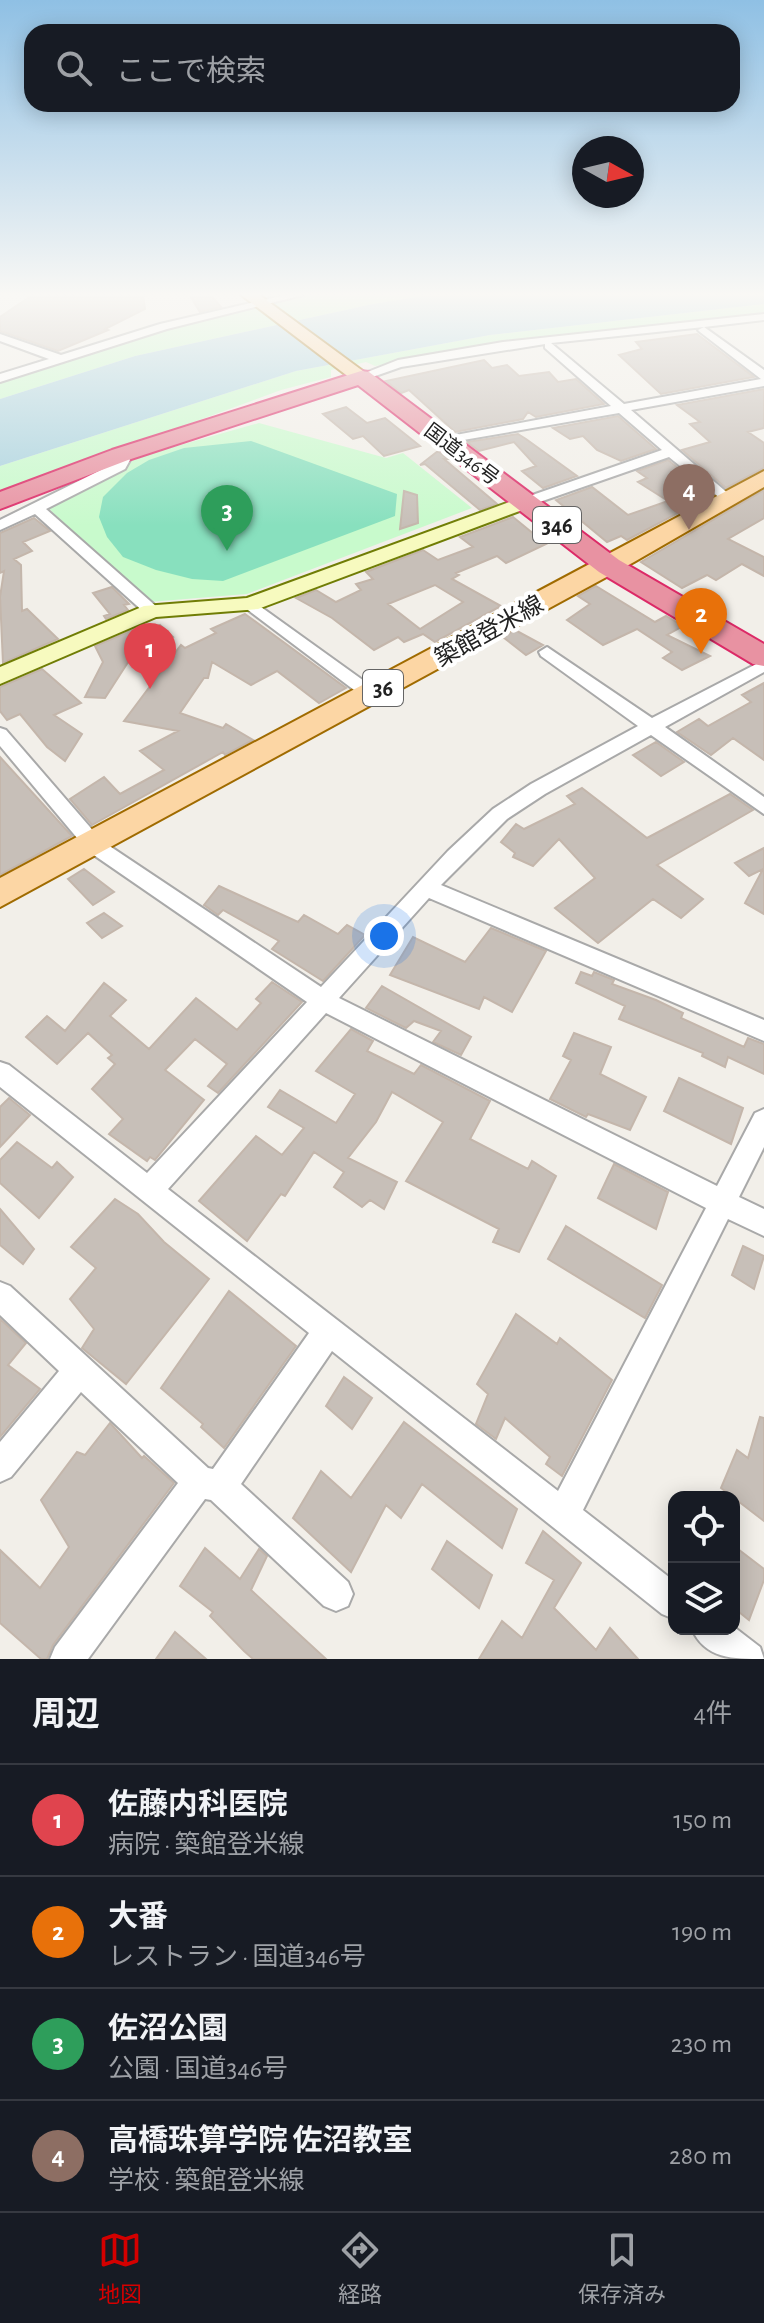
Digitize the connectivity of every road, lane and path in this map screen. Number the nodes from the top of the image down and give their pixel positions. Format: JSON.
{"nodes":[{"id":1,"x":19,"y":371,"type":"edge"},
{"id":2,"x":354,"y":371,"type":"edge"},
{"id":3,"x":368,"y":371,"type":"edge"},
{"id":4,"x":376,"y":371,"type":"edge"},
{"id":5,"x":578,"y":371,"type":"edge"},
{"id":6,"x":358,"y":374,"type":"junction"},
{"id":7,"x":0,"y":378,"type":"edge"},
{"id":8,"x":764,"y":382,"type":"edge"},
{"id":9,"x":621,"y":410,"type":"junction"},
{"id":10,"x":445,"y":441,"type":"junction"},
{"id":11,"x":672,"y":451,"type":"junction"},
{"id":12,"x":120,"y":455,"type":"junction"},
{"id":13,"x":764,"y":478,"type":"edge"},
{"id":14,"x":726,"y":499,"type":"junction"},
{"id":15,"x":0,"y":501,"type":"edge"},
{"id":16,"x":526,"y":502,"type":"junction"},
{"id":17,"x":38,"y":509,"type":"junction"},
{"id":18,"x":0,"y":526,"type":"edge"},
{"id":19,"x":609,"y":566,"type":"junction"},
{"id":20,"x":250,"y":604,"type":"junction"},
{"id":21,"x":152,"y":611,"type":"junction"},
{"id":22,"x":547,"y":652,"type":"dead end"},
{"id":23,"x":764,"y":657,"type":"edge"},
{"id":24,"x":764,"y":665,"type":"edge"},
{"id":25,"x":0,"y":676,"type":"edge"},
{"id":26,"x":372,"y":695,"type":"junction"},
{"id":27,"x":653,"y":726,"type":"junction"},
{"id":28,"x":0,"y":734,"type":"edge"},
{"id":29,"x":764,"y":807,"type":"edge"},
{"id":30,"x":95,"y":846,"type":"junction"},
{"id":31,"x":426,"y":888,"type":"junction"},
{"id":32,"x":0,"y":894,"type":"edge"},
{"id":33,"x":324,"y":1001,"type":"junction"},
{"id":34,"x":764,"y":1031,"type":"edge"},
{"id":35,"x":2,"y":1077,"type":"edge"},
{"id":36,"x":764,"y":1121,"type":"edge"},
{"id":37,"x":149,"y":1190,"type":"junction"},
{"id":38,"x":722,"y":1203,"type":"junction"},
{"id":39,"x":764,"y":1223,"type":"edge"},
{"id":40,"x":0,"y":1296,"type":"edge"},
{"id":41,"x":327,"y":1333,"type":"junction"},
{"id":42,"x":80,"y":1370,"type":"junction"},
{"id":43,"x":0,"y":1466,"type":"edge"},
{"id":44,"x":209,"y":1484,"type":"junction"},
{"id":45,"x":562,"y":1517,"type":"junction"},
{"id":46,"x":336,"y":1594,"type":"dead end"},
{"id":47,"x":668,"y":1597,"type":"edge"},
{"id":48,"x":717,"y":1635,"type":"edge"},
{"id":49,"x":67,"y":1659,"type":"edge"},
{"id":50,"x":748,"y":1659,"type":"edge"}],
"edges":[{"from":1,"to":7,"type":"street"},
{"from":2,"to":6,"type":"main road"},
{"from":3,"to":6,"type":"street"},
{"from":4,"to":6,"type":"street"},
{"from":5,"to":9,"type":"street"},
{"from":6,"to":10,"type":"highway","name":"国道346号","number":"346"},
{"from":6,"to":12,"type":"highway"},
{"from":8,"to":9,"type":"street"},
{"from":9,"to":10,"type":"street"},
{"from":9,"to":11,"type":"street"},
{"from":10,"to":16,"type":"highway","name":"国道346号","number":"346"},
{"from":11,"to":14,"type":"street"},
{"from":11,"to":16,"type":"street"},
{"from":12,"to":15,"type":"highway"},
{"from":12,"to":17,"type":"street"},
{"from":13,"to":14,"type":"main road","name":"築館登米線","number":"36"},
{"from":14,"to":19,"type":"main road","name":"築館登米線","number":"36"},
{"from":16,"to":19,"type":"highway","name":"国道346号","number":"346"},
{"from":16,"to":20,"type":"street"},
{"from":17,"to":18,"type":"street"},
{"from":17,"to":21,"type":"street"},
{"from":19,"to":23,"type":"highway","name":"国道346号","number":"346"},
{"from":19,"to":26,"type":"main road","name":"築館登米線","number":"36"},
{"from":20,"to":21,"type":"street"},
{"from":20,"to":26,"type":"street"},
{"from":21,"to":25,"type":"street"},
{"from":22,"to":27,"type":"street"},
{"from":24,"to":27,"type":"street"},
{"from":26,"to":30,"type":"main road","name":"築館登米線","number":"36"},
{"from":27,"to":29,"type":"street"},
{"from":27,"to":31,"type":"street"},
{"from":28,"to":30,"type":"street"},
{"from":30,"to":32,"type":"main road","name":"築館登米線","number":"36"},
{"from":30,"to":33,"type":"street"},
{"from":31,"to":33,"type":"street"},
{"from":31,"to":34,"type":"street"},
{"from":33,"to":37,"type":"street"},
{"from":33,"to":38,"type":"street"},
{"from":35,"to":37,"type":"street"},
{"from":36,"to":38,"type":"street"},
{"from":37,"to":41,"type":"street"},
{"from":38,"to":39,"type":"street"},
{"from":38,"to":45,"type":"street"},
{"from":40,"to":42,"type":"street"},
{"from":41,"to":44,"type":"street"},
{"from":41,"to":45,"type":"street"},
{"from":42,"to":43,"type":"street"},
{"from":42,"to":44,"type":"street"},
{"from":44,"to":46,"type":"street"},
{"from":44,"to":49,"type":"street"},
{"from":45,"to":47,"type":"street"},
{"from":48,"to":50,"type":"street"}]}
